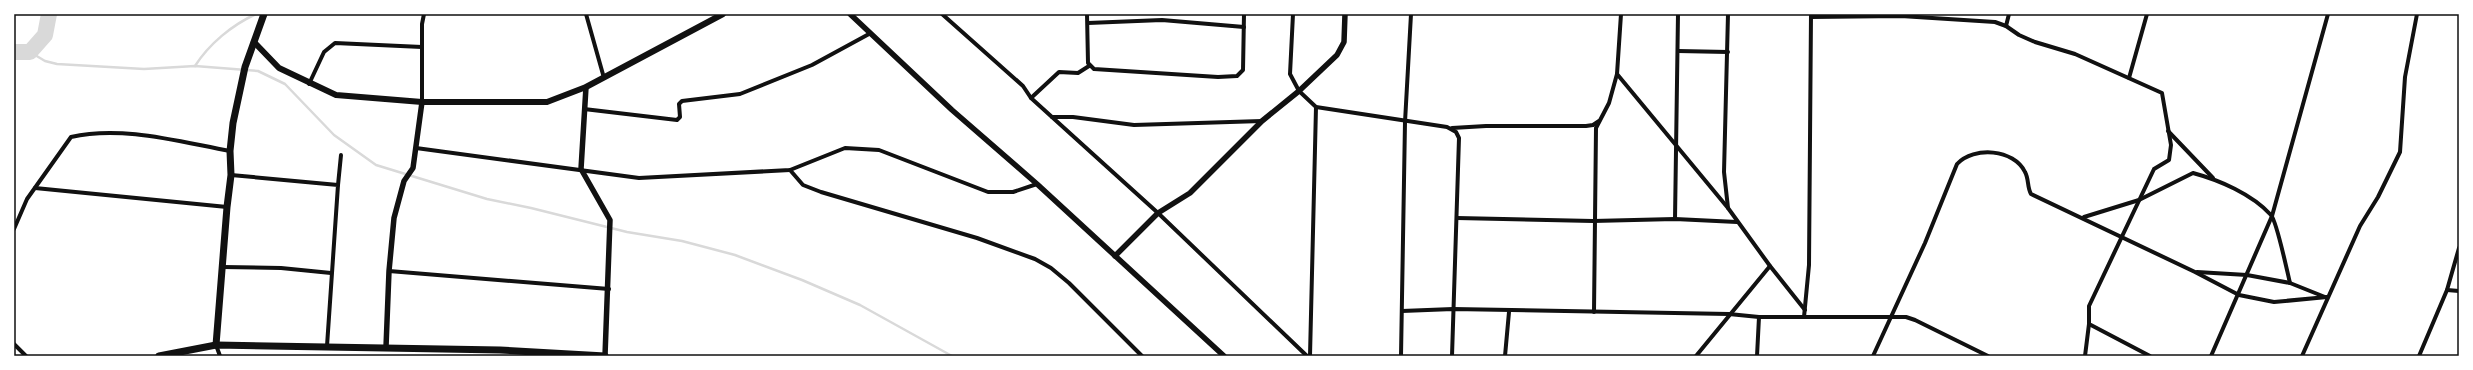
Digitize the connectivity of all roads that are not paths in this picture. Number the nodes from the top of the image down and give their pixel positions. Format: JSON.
{"nodes":[{"id":1,"x":424,"y":14,"type":"edge"},
{"id":2,"x":586,"y":14,"type":"edge"},
{"id":3,"x":723,"y":14,"type":"edge"},
{"id":4,"x":850,"y":14,"type":"edge"},
{"id":5,"x":942,"y":14,"type":"edge"},
{"id":6,"x":1087,"y":14,"type":"edge"},
{"id":7,"x":1244,"y":14,"type":"edge"},
{"id":8,"x":1293,"y":14,"type":"edge"},
{"id":9,"x":1346,"y":14,"type":"edge"},
{"id":10,"x":1411,"y":14,"type":"edge"},
{"id":11,"x":1621,"y":14,"type":"edge"},
{"id":12,"x":1678,"y":14,"type":"edge"},
{"id":13,"x":1728,"y":14,"type":"edge"},
{"id":14,"x":2009,"y":14,"type":"edge"},
{"id":15,"x":2147,"y":14,"type":"edge"},
{"id":16,"x":2328,"y":14,"type":"edge"},
{"id":17,"x":2417,"y":14,"type":"edge"},
{"id":18,"x":1902,"y":15,"type":"edge"},
{"id":19,"x":263,"y":16,"type":"edge"},
{"id":20,"x":1811,"y":16,"type":"edge"},
{"id":21,"x":1088,"y":23,"type":"junction"},
{"id":22,"x":2006,"y":26,"type":"junction"},
{"id":23,"x":1244,"y":27,"type":"junction"},
{"id":24,"x":869,"y":34,"type":"junction"},
{"id":25,"x":254,"y":42,"type":"junction"},
{"id":26,"x":422,"y":47,"type":"junction"},
{"id":27,"x":1678,"y":51,"type":"junction"},
{"id":28,"x":1728,"y":52,"type":"junction"},
{"id":29,"x":1089,"y":66,"type":"junction"},
{"id":30,"x":1617,"y":74,"type":"junction"},
{"id":31,"x":604,"y":78,"type":"junction"},
{"id":32,"x":2129,"y":78,"type":"junction"},
{"id":33,"x":309,"y":84,"type":"junction"},
{"id":34,"x":586,"y":88,"type":"junction"},
{"id":35,"x":1299,"y":91,"type":"junction"},
{"id":36,"x":1031,"y":98,"type":"junction"},
{"id":37,"x":422,"y":102,"type":"junction"},
{"id":38,"x":1316,"y":107,"type":"junction"},
{"id":39,"x":584,"y":109,"type":"junction"},
{"id":40,"x":1052,"y":117,"type":"junction"},
{"id":41,"x":1601,"y":120,"type":"junction"},
{"id":42,"x":1262,"y":121,"type":"junction"},
{"id":43,"x":1405,"y":122,"type":"junction"},
{"id":44,"x":1452,"y":128,"type":"junction"},
{"id":45,"x":2167,"y":131,"type":"junction"},
{"id":46,"x":1675,"y":146,"type":"junction"},
{"id":47,"x":416,"y":148,"type":"junction"},
{"id":48,"x":230,"y":151,"type":"junction"},
{"id":49,"x":341,"y":155,"type":"dead end"},
{"id":50,"x":581,"y":169,"type":"junction"},
{"id":51,"x":790,"y":170,"type":"junction"},
{"id":52,"x":231,"y":175,"type":"junction"},
{"id":53,"x":2214,"y":178,"type":"junction"},
{"id":54,"x":1037,"y":184,"type":"junction"},
{"id":55,"x":338,"y":185,"type":"junction"},
{"id":56,"x":35,"y":188,"type":"junction"},
{"id":57,"x":2139,"y":200,"type":"junction"},
{"id":58,"x":227,"y":207,"type":"junction"},
{"id":59,"x":1728,"y":208,"type":"junction"},
{"id":60,"x":1158,"y":213,"type":"junction"},
{"id":61,"x":2272,"y":216,"type":"junction"},
{"id":62,"x":1456,"y":218,"type":"junction"},
{"id":63,"x":2083,"y":218,"type":"junction"},
{"id":64,"x":1675,"y":219,"type":"junction"},
{"id":65,"x":1593,"y":221,"type":"junction"},
{"id":66,"x":1737,"y":222,"type":"junction"},
{"id":67,"x":14,"y":229,"type":"edge"},
{"id":68,"x":2122,"y":237,"type":"junction"},
{"id":69,"x":2459,"y":248,"type":"edge"},
{"id":70,"x":1115,"y":256,"type":"junction"},
{"id":71,"x":1770,"y":266,"type":"junction"},
{"id":72,"x":223,"y":267,"type":"junction"},
{"id":73,"x":389,"y":271,"type":"junction"},
{"id":74,"x":2195,"y":272,"type":"junction"},
{"id":75,"x":331,"y":273,"type":"junction"},
{"id":76,"x":2246,"y":275,"type":"junction"},
{"id":77,"x":2290,"y":283,"type":"junction"},
{"id":78,"x":609,"y":289,"type":"junction"},
{"id":79,"x":2447,"y":290,"type":"junction"},
{"id":80,"x":2459,"y":292,"type":"edge"},
{"id":81,"x":2238,"y":295,"type":"junction"},
{"id":82,"x":2327,"y":297,"type":"junction"},
{"id":83,"x":1453,"y":309,"type":"junction"},
{"id":84,"x":1806,"y":310,"type":"junction"},
{"id":85,"x":1402,"y":311,"type":"junction"},
{"id":86,"x":1509,"y":312,"type":"junction"},
{"id":87,"x":1594,"y":312,"type":"junction"},
{"id":88,"x":1729,"y":314,"type":"junction"},
{"id":89,"x":1759,"y":317,"type":"junction"},
{"id":90,"x":1804,"y":317,"type":"junction"},
{"id":91,"x":1890,"y":319,"type":"junction"},
{"id":92,"x":2089,"y":324,"type":"junction"},
{"id":93,"x":14,"y":344,"type":"edge"},
{"id":94,"x":216,"y":345,"type":"junction"},
{"id":95,"x":327,"y":346,"type":"junction"},
{"id":96,"x":386,"y":347,"type":"junction"},
{"id":97,"x":500,"y":353,"type":"edge"},
{"id":98,"x":26,"y":356,"type":"edge"},
{"id":99,"x":158,"y":356,"type":"edge"},
{"id":100,"x":220,"y":356,"type":"edge"},
{"id":101,"x":605,"y":356,"type":"edge"},
{"id":102,"x":1142,"y":356,"type":"edge"},
{"id":103,"x":1224,"y":356,"type":"edge"},
{"id":104,"x":1309,"y":356,"type":"edge"},
{"id":105,"x":1401,"y":356,"type":"edge"},
{"id":106,"x":1452,"y":356,"type":"edge"},
{"id":107,"x":1505,"y":356,"type":"edge"},
{"id":108,"x":1696,"y":356,"type":"edge"},
{"id":109,"x":1757,"y":356,"type":"edge"},
{"id":110,"x":1872,"y":356,"type":"edge"},
{"id":111,"x":1988,"y":356,"type":"edge"},
{"id":112,"x":2085,"y":356,"type":"edge"},
{"id":113,"x":2150,"y":356,"type":"edge"},
{"id":114,"x":2211,"y":356,"type":"edge"},
{"id":115,"x":2302,"y":356,"type":"edge"},
{"id":116,"x":2419,"y":356,"type":"edge"}],
"edges":[{"from":1,"to":26,"type":"street"},
{"from":2,"to":31,"type":"street"},
{"from":3,"to":31,"type":"main road"},
{"from":4,"to":24,"type":"street"},
{"from":5,"to":36,"type":"street"},
{"from":6,"to":21,"type":"street"},
{"from":7,"to":23,"type":"street"},
{"from":8,"to":35,"type":"street"},
{"from":9,"to":35,"type":"street"},
{"from":10,"to":43,"type":"street"},
{"from":11,"to":30,"type":"street"},
{"from":12,"to":27,"type":"street"},
{"from":13,"to":28,"type":"street"},
{"from":14,"to":22,"type":"street"},
{"from":15,"to":32,"type":"street"},
{"from":16,"to":61,"type":"street"},
{"from":17,"to":82,"type":"street"},
{"from":18,"to":20,"type":"street"},
{"from":18,"to":22,"type":"street"},
{"from":19,"to":25,"type":"highway"},
{"from":20,"to":84,"type":"street"},
{"from":21,"to":23,"type":"street"},
{"from":21,"to":29,"type":"street"},
{"from":22,"to":32,"type":"street"},
{"from":23,"to":29,"type":"street"},
{"from":24,"to":39,"type":"street"},
{"from":24,"to":54,"type":"street"},
{"from":25,"to":33,"type":"main road"},
{"from":25,"to":48,"type":"highway"},
{"from":26,"to":33,"type":"street"},
{"from":26,"to":37,"type":"street"},
{"from":27,"to":28,"type":"street"},
{"from":27,"to":46,"type":"street"},
{"from":28,"to":59,"type":"street"},
{"from":29,"to":36,"type":"street"},
{"from":30,"to":41,"type":"street"},
{"from":30,"to":46,"type":"street"},
{"from":31,"to":34,"type":"main road"},
{"from":32,"to":45,"type":"street"},
{"from":33,"to":37,"type":"main road"},
{"from":34,"to":37,"type":"main road"},
{"from":34,"to":39,"type":"street"},
{"from":35,"to":38,"type":"street"},
{"from":35,"to":42,"type":"street"},
{"from":36,"to":40,"type":"street"},
{"from":37,"to":47,"type":"street"},
{"from":38,"to":43,"type":"street"},
{"from":38,"to":104,"type":"street"},
{"from":39,"to":50,"type":"street"},
{"from":40,"to":42,"type":"street"},
{"from":40,"to":60,"type":"street"},
{"from":41,"to":44,"type":"street"},
{"from":41,"to":65,"type":"street"},
{"from":42,"to":60,"type":"street"},
{"from":43,"to":44,"type":"street"},
{"from":43,"to":85,"type":"street"},
{"from":44,"to":62,"type":"street"},
{"from":45,"to":53,"type":"street"},
{"from":45,"to":57,"type":"street"},
{"from":46,"to":59,"type":"street"},
{"from":46,"to":64,"type":"street"},
{"from":47,"to":50,"type":"street"},
{"from":47,"to":73,"type":"street"},
{"from":48,"to":52,"type":"highway"},
{"from":48,"to":56,"type":"street"},
{"from":49,"to":55,"type":"street"},
{"from":50,"to":51,"type":"street"},
{"from":50,"to":78,"type":"street"},
{"from":51,"to":54,"type":"street"},
{"from":51,"to":102,"type":"street"},
{"from":52,"to":55,"type":"street"},
{"from":52,"to":58,"type":"highway"},
{"from":53,"to":57,"type":"street"},
{"from":53,"to":61,"type":"street"},
{"from":54,"to":70,"type":"street"},
{"from":55,"to":75,"type":"street"},
{"from":56,"to":58,"type":"street"},
{"from":56,"to":67,"type":"street"},
{"from":57,"to":63,"type":"street"},
{"from":57,"to":68,"type":"street"},
{"from":58,"to":72,"type":"highway"},
{"from":59,"to":66,"type":"street"},
{"from":60,"to":70,"type":"street"},
{"from":60,"to":104,"type":"street"},
{"from":61,"to":76,"type":"street"},
{"from":61,"to":77,"type":"street"},
{"from":62,"to":65,"type":"street"},
{"from":62,"to":83,"type":"street"},
{"from":63,"to":68,"type":"street"},
{"from":63,"to":91,"type":"street"},
{"from":64,"to":65,"type":"street"},
{"from":64,"to":66,"type":"street"},
{"from":65,"to":87,"type":"street"},
{"from":66,"to":71,"type":"street"},
{"from":68,"to":74,"type":"street"},
{"from":68,"to":92,"type":"street"},
{"from":69,"to":79,"type":"street"},
{"from":70,"to":103,"type":"street"},
{"from":71,"to":84,"type":"street"},
{"from":71,"to":88,"type":"street"},
{"from":72,"to":75,"type":"street"},
{"from":72,"to":94,"type":"highway"},
{"from":73,"to":78,"type":"street"},
{"from":73,"to":96,"type":"street"},
{"from":74,"to":76,"type":"street"},
{"from":74,"to":81,"type":"street"},
{"from":75,"to":95,"type":"street"},
{"from":76,"to":77,"type":"street"},
{"from":76,"to":81,"type":"street"},
{"from":77,"to":82,"type":"street"},
{"from":78,"to":101,"type":"street"},
{"from":79,"to":80,"type":"street"},
{"from":79,"to":116,"type":"street"},
{"from":81,"to":82,"type":"street"},
{"from":81,"to":114,"type":"street"},
{"from":82,"to":115,"type":"street"},
{"from":83,"to":85,"type":"street"},
{"from":83,"to":86,"type":"street"},
{"from":83,"to":106,"type":"street"},
{"from":84,"to":90,"type":"street"},
{"from":85,"to":105,"type":"street"},
{"from":86,"to":87,"type":"street"},
{"from":86,"to":107,"type":"street"},
{"from":87,"to":88,"type":"street"},
{"from":88,"to":89,"type":"street"},
{"from":88,"to":108,"type":"street"},
{"from":89,"to":90,"type":"street"},
{"from":89,"to":109,"type":"street"},
{"from":90,"to":91,"type":"street"},
{"from":91,"to":110,"type":"street"},
{"from":91,"to":111,"type":"street"},
{"from":92,"to":112,"type":"street"},
{"from":92,"to":113,"type":"street"},
{"from":93,"to":98,"type":"street"},
{"from":94,"to":95,"type":"highway"},
{"from":94,"to":99,"type":"highway"},
{"from":94,"to":100,"type":"street"},
{"from":95,"to":96,"type":"highway"},
{"from":96,"to":97,"type":"highway"},
{"from":97,"to":101,"type":"highway"}]}
